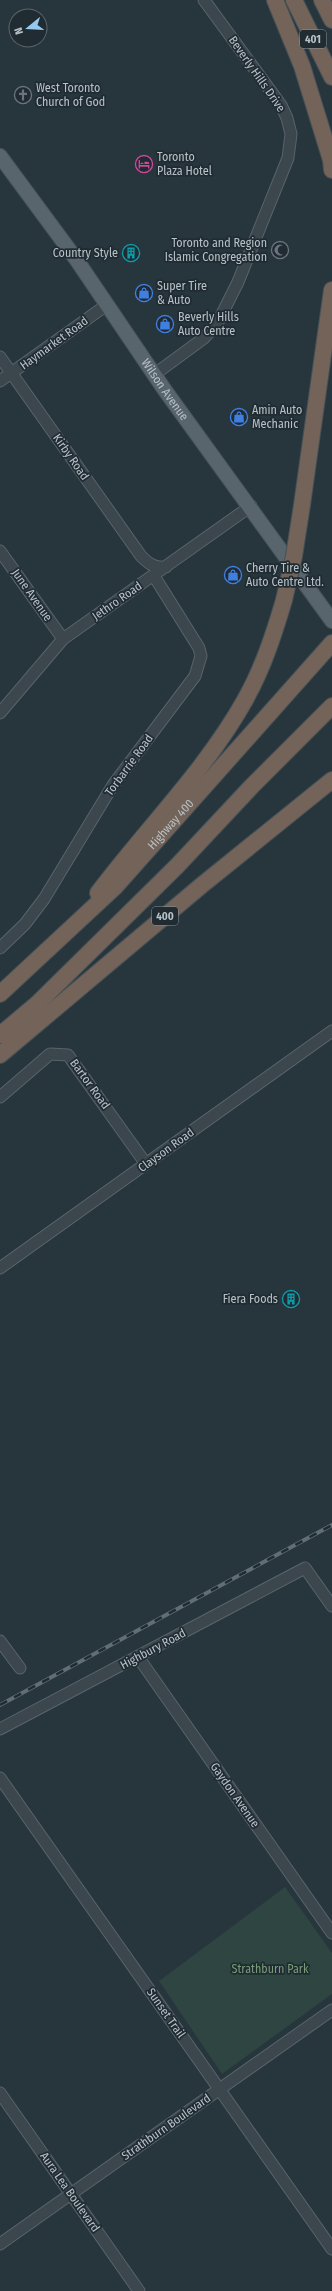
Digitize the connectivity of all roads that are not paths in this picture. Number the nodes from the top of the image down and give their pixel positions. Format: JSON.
{"nodes":[{"id":1,"x":204,"y":0,"type":"edge"},
{"id":2,"x":275,"y":0,"type":"edge"},
{"id":3,"x":294,"y":0,"type":"edge"},
{"id":4,"x":322,"y":0,"type":"edge"},
{"id":5,"x":332,"y":20,"type":"edge"},
{"id":6,"x":332,"y":77,"type":"edge"},
{"id":7,"x":0,"y":156,"type":"edge"},
{"id":8,"x":332,"y":170,"type":"edge"},
{"id":9,"x":332,"y":290,"type":"edge"},
{"id":10,"x":108,"y":304,"type":"junction"},
{"id":11,"x":0,"y":357,"type":"edge"},
{"id":12,"x":12,"y":373,"type":"junction"},
{"id":13,"x":155,"y":374,"type":"junction"},
{"id":14,"x":0,"y":381,"type":"edge"},
{"id":15,"x":251,"y":506,"type":"junction"},
{"id":16,"x":0,"y":550,"type":"edge"},
{"id":17,"x":141,"y":556,"type":"junction"},
{"id":18,"x":166,"y":568,"type":"junction"},
{"id":19,"x":154,"y":576,"type":"junction"},
{"id":20,"x":141,"y":584,"type":"junction"},
{"id":21,"x":332,"y":621,"type":"edge"},
{"id":22,"x":63,"y":639,"type":"junction"},
{"id":23,"x":332,"y":643,"type":"edge"},
{"id":24,"x":332,"y":706,"type":"edge"},
{"id":25,"x":0,"y":714,"type":"edge"},
{"id":26,"x":332,"y":719,"type":"edge"},
{"id":27,"x":332,"y":780,"type":"edge"},
{"id":28,"x":206,"y":837,"type":"junction"},
{"id":29,"x":72,"y":927,"type":"junction"},
{"id":30,"x":0,"y":948,"type":"edge"},
{"id":31,"x":0,"y":994,"type":"edge"},
{"id":32,"x":332,"y":1031,"type":"edge"},
{"id":33,"x":0,"y":1035,"type":"edge"},
{"id":34,"x":0,"y":1055,"type":"edge"},
{"id":35,"x":0,"y":1097,"type":"edge"},
{"id":36,"x":146,"y":1164,"type":"junction"},
{"id":37,"x":0,"y":1268,"type":"edge"},
{"id":38,"x":332,"y":1606,"type":"edge"},
{"id":39,"x":0,"y":1641,"type":"edge"},
{"id":40,"x":138,"y":1657,"type":"junction"},
{"id":41,"x":20,"y":1668,"type":"dead end"},
{"id":42,"x":0,"y":1729,"type":"edge"},
{"id":43,"x":0,"y":1778,"type":"edge"},
{"id":44,"x":332,"y":1933,"type":"edge"},
{"id":45,"x":332,"y":2010,"type":"edge"},
{"id":46,"x":219,"y":2089,"type":"junction"},
{"id":47,"x":0,"y":2093,"type":"edge"},
{"id":48,"x":72,"y":2194,"type":"junction"},
{"id":49,"x":0,"y":2244,"type":"edge"},
{"id":50,"x":332,"y":2248,"type":"edge"},
{"id":51,"x":139,"y":2291,"type":"edge"}],
"edges":[{"from":1,"to":13,"type":"street","name":"Beverly Hills Drive"},
{"from":2,"to":8,"type":"highway"},
{"from":3,"to":6,"type":"highway","number":"401"},
{"from":4,"to":5,"type":"highway","number":"401"},
{"from":7,"to":10,"type":"main road","name":"Wilson Avenue"},
{"from":9,"to":29,"type":"highway","bridge":true},
{"from":10,"to":12,"type":"street","name":"Haymarket Road"},
{"from":10,"to":13,"type":"main road","name":"Wilson Avenue"},
{"from":11,"to":12,"type":"street","name":"Kirby Road"},
{"from":12,"to":14,"type":"street","name":"Haymarket Road"},
{"from":12,"to":17,"type":"street","name":"Kirby Road"},
{"from":13,"to":15,"type":"main road","name":"Wilson Avenue"},
{"from":15,"to":18,"type":"street","name":"Jethro Road"},
{"from":15,"to":21,"type":"main road","name":"Wilson Avenue"},
{"from":16,"to":22,"type":"street","name":"June Avenue"},
{"from":17,"to":18,"type":"street","name":"Kirby Road"},
{"from":17,"to":20,"type":"street","name":"Kirby Road"},
{"from":18,"to":19,"type":"street","name":"Jethro Road"},
{"from":19,"to":20,"type":"street","name":"Jethro Road"},
{"from":19,"to":30,"type":"street","name":"Torbarrie Road"},
{"from":20,"to":22,"type":"street","name":"Jethro Road"},
{"from":22,"to":25,"type":"street","name":"Jethro Road"},
{"from":23,"to":29,"type":"highway","name":"Highway 400"},
{"from":24,"to":28,"type":"highway"},
{"from":26,"to":28,"type":"highway"},
{"from":27,"to":34,"type":"highway","number":"400"},
{"from":28,"to":33,"type":"highway"},
{"from":29,"to":31,"type":"highway","name":"Highway 400"},
{"from":32,"to":36,"type":"street","name":"Clayson Road"},
{"from":35,"to":36,"type":"street","name":"Bartor Road"},
{"from":36,"to":37,"type":"street","name":"Clayson Road"},
{"from":38,"to":40,"type":"street","name":"Highbury Road"},
{"from":39,"to":41,"type":"street"},
{"from":40,"to":42,"type":"street","name":"Highbury Road"},
{"from":40,"to":44,"type":"street","name":"Gaydon Avenue"},
{"from":43,"to":46,"type":"street","name":"Sunset Trail"},
{"from":45,"to":46,"type":"street","name":"Strathburn Boulevard"},
{"from":46,"to":48,"type":"street","name":"Strathburn Boulevard"},
{"from":46,"to":50,"type":"street","name":"Sunset Trail"},
{"from":47,"to":48,"type":"street","name":"Aura Lea Boulevard"},
{"from":48,"to":49,"type":"street","name":"Strathburn Boulevard"},
{"from":48,"to":51,"type":"street","name":"Aura Lea Boulevard"}]}
